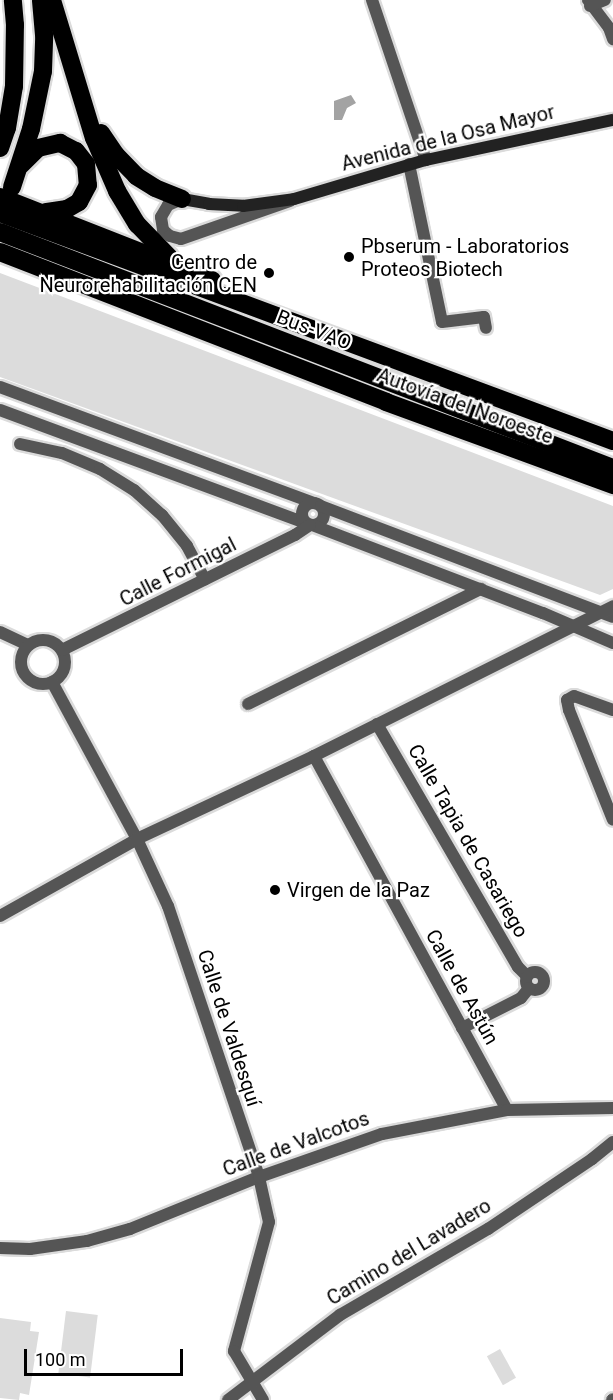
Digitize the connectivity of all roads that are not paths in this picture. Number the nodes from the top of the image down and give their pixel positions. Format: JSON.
{"nodes":[{"id":1,"x":13,"y":0,"type":"edge"},
{"id":2,"x":30,"y":0,"type":"edge"},
{"id":3,"x":41,"y":0,"type":"edge"},
{"id":4,"x":52,"y":0,"type":"edge"},
{"id":5,"x":372,"y":0,"type":"edge"},
{"id":6,"x":605,"y":0,"type":"edge"},
{"id":7,"x":589,"y":3,"type":"edge"},
{"id":8,"x":613,"y":39,"type":"edge"},
{"id":9,"x":73,"y":68,"type":"junction"},
{"id":10,"x":613,"y":120,"type":"edge"},
{"id":11,"x":0,"y":148,"type":"edge"},
{"id":12,"x":426,"y":160,"type":"junction"},
{"id":13,"x":409,"y":165,"type":"junction"},
{"id":14,"x":20,"y":167,"type":"junction"},
{"id":15,"x":6,"y":190,"type":"edge"},
{"id":16,"x":182,"y":199,"type":"junction"},
{"id":17,"x":294,"y":199,"type":"junction"},
{"id":18,"x":40,"y":212,"type":"junction"},
{"id":19,"x":0,"y":213,"type":"edge"},
{"id":20,"x":0,"y":231,"type":"edge"},
{"id":21,"x":0,"y":252,"type":"edge"},
{"id":22,"x":0,"y":264,"type":"edge"},
{"id":23,"x":177,"y":264,"type":"junction"},
{"id":24,"x":147,"y":308,"type":"junction"},
{"id":25,"x":486,"y":328,"type":"dead end"},
{"id":26,"x":0,"y":387,"type":"edge"},
{"id":27,"x":0,"y":410,"type":"edge"},
{"id":28,"x":430,"y":418,"type":"junction"},
{"id":29,"x":591,"y":432,"type":"junction"},
{"id":30,"x":613,"y":441,"type":"edge"},
{"id":31,"x":20,"y":444,"type":"dead end"},
{"id":32,"x":613,"y":456,"type":"edge"},
{"id":33,"x":613,"y":468,"type":"edge"},
{"id":34,"x":613,"y":485,"type":"edge"},
{"id":35,"x":613,"y":496,"type":"edge"},
{"id":36,"x":317,"y":505,"type":"junction"},
{"id":37,"x":309,"y":524,"type":"junction"},
{"id":38,"x":205,"y":580,"type":"junction"},
{"id":39,"x":481,"y":589,"type":"junction"},
{"id":40,"x":609,"y":612,"type":"edge"},
{"id":41,"x":574,"y":626,"type":"junction"},
{"id":42,"x":0,"y":632,"type":"edge"},
{"id":43,"x":613,"y":643,"type":"edge"},
{"id":44,"x":28,"y":645,"type":"junction"},
{"id":45,"x":62,"y":650,"type":"junction"},
{"id":46,"x":52,"y":682,"type":"junction"},
{"id":47,"x":248,"y":704,"type":"dead end"},
{"id":48,"x":613,"y":710,"type":"edge"},
{"id":49,"x":378,"y":724,"type":"junction"},
{"id":50,"x":314,"y":756,"type":"junction"},
{"id":51,"x":613,"y":820,"type":"edge"},
{"id":52,"x":138,"y":839,"type":"junction"},
{"id":53,"x":0,"y":916,"type":"edge"},
{"id":54,"x":462,"y":1028,"type":"junction"},
{"id":55,"x":613,"y":1108,"type":"edge"},
{"id":56,"x":507,"y":1110,"type":"junction"},
{"id":57,"x":613,"y":1142,"type":"edge"},
{"id":58,"x":259,"y":1177,"type":"junction"},
{"id":59,"x":0,"y":1248,"type":"edge"},
{"id":60,"x":252,"y":1382,"type":"junction"},
{"id":61,"x":228,"y":1400,"type":"edge"},
{"id":62,"x":263,"y":1400,"type":"edge"}],
"edges":[{"from":1,"to":11,"type":"highway"},
{"from":2,"to":15,"type":"highway"},
{"from":3,"to":14,"type":"highway"},
{"from":4,"to":9,"type":"highway"},
{"from":5,"to":12,"type":"street"},
{"from":6,"to":7,"type":"street"},
{"from":7,"to":8,"type":"street"},
{"from":9,"to":16,"type":"highway"},
{"from":9,"to":23,"type":"highway"},
{"from":10,"to":12,"type":"street","name":"Avenida de la Osa Mayor"},
{"from":12,"to":13,"type":"street","name":"Avenida de la Osa Mayor"},
{"from":13,"to":17,"type":"street","name":"Avenida de la Osa Mayor"},
{"from":13,"to":25,"type":"street"},
{"from":14,"to":15,"type":"highway"},
{"from":14,"to":18,"type":"highway"},
{"from":15,"to":18,"type":"highway"},
{"from":16,"to":17,"type":"street","name":"Avenida de la Osa Mayor"},
{"from":16,"to":17,"type":"street","name":"Avenida de la Osa Mayor"},
{"from":18,"to":23,"type":"highway"},
{"from":19,"to":29,"type":"highway","name":"Autovía del Noroeste"},
{"from":20,"to":32,"type":"highway"},
{"from":20,"to":33,"type":"highway","name":"Bus-VAO"},
{"from":21,"to":24,"type":"highway","name":"Autovía del Noroeste"},
{"from":22,"to":24,"type":"highway"},
{"from":23,"to":29,"type":"highway"},
{"from":24,"to":28,"type":"highway","name":"Autovía del Noroeste"},
{"from":26,"to":36,"type":"street"},
{"from":27,"to":37,"type":"street"},
{"from":28,"to":34,"type":"highway","name":"Autovía del Noroeste"},
{"from":28,"to":35,"type":"highway"},
{"from":29,"to":30,"type":"highway","name":"Autovía del Noroeste"},
{"from":31,"to":38,"type":"street"},
{"from":36,"to":37,"type":"street"},
{"from":36,"to":37,"type":"street"},
{"from":36,"to":40,"type":"street"},
{"from":37,"to":38,"type":"street","name":"Calle Formigal"},
{"from":37,"to":39,"type":"street"},
{"from":38,"to":45,"type":"street","name":"Calle Formigal"},
{"from":39,"to":41,"type":"street"},
{"from":39,"to":47,"type":"street"},
{"from":40,"to":41,"type":"street"},
{"from":41,"to":43,"type":"street"},
{"from":41,"to":49,"type":"street"},
{"from":42,"to":44,"type":"street"},
{"from":44,"to":45,"type":"street"},
{"from":44,"to":46,"type":"street"},
{"from":45,"to":46,"type":"street"},
{"from":46,"to":52,"type":"street","name":"Calle de Valdesquí"},
{"from":48,"to":51,"type":"street"},
{"from":49,"to":50,"type":"street"},
{"from":49,"to":54,"type":"street","name":"Calle Tapia de Casariego"},
{"from":50,"to":52,"type":"street"},
{"from":50,"to":54,"type":"street","name":"Calle de Astún"},
{"from":52,"to":53,"type":"street"},
{"from":52,"to":58,"type":"street","name":"Calle de Valdesquí"},
{"from":54,"to":56,"type":"street","name":"Calle de Astún"},
{"from":55,"to":56,"type":"street","name":"Calle de Valcotos"},
{"from":56,"to":58,"type":"street","name":"Calle de Valcotos"},
{"from":57,"to":60,"type":"street","name":"Camino del Lavadero"},
{"from":58,"to":59,"type":"street","name":"Calle de Valcotos"},
{"from":58,"to":60,"type":"street","name":"Calle de Valdesquí"},
{"from":60,"to":61,"type":"street","name":"Camino del Lavadero"},
{"from":60,"to":62,"type":"street","name":"Calle de Valdesquí"}]}
